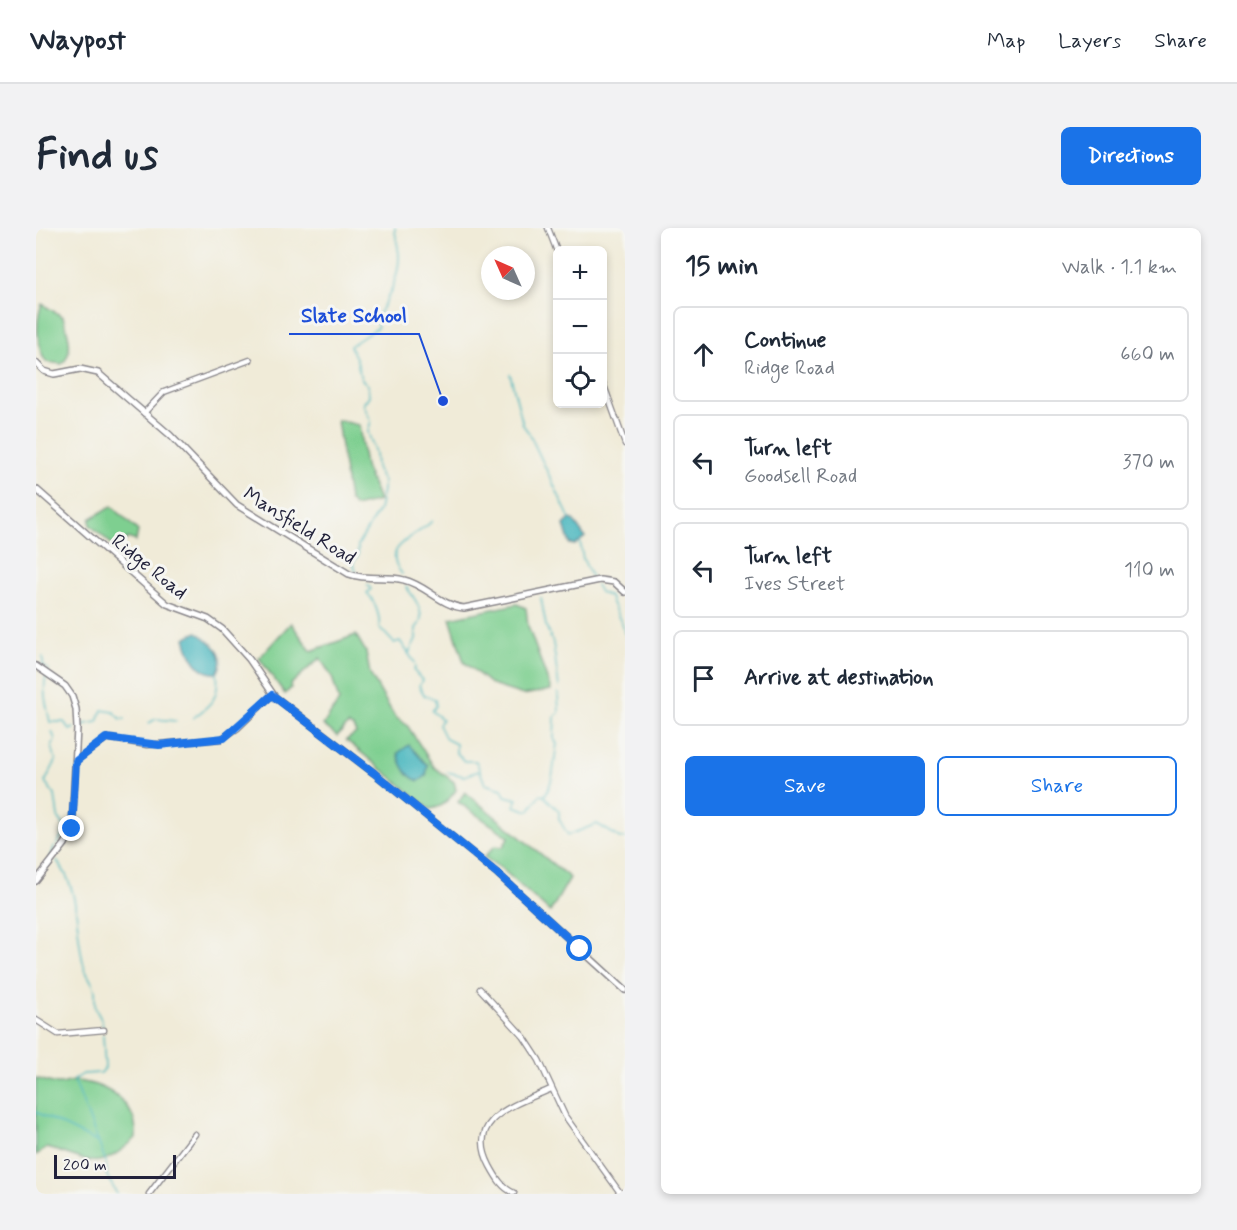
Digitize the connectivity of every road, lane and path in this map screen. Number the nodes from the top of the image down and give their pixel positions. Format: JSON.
{"nodes":[{"id":1,"x":548,"y":228,"type":"edge"},
{"id":2,"x":555,"y":246,"type":"edge"},
{"id":3,"x":250,"y":360,"type":"dead end"},
{"id":4,"x":36,"y":363,"type":"edge"},
{"id":5,"x":607,"y":392,"type":"edge"},
{"id":6,"x":144,"y":413,"type":"junction"},
{"id":7,"x":625,"y":444,"type":"edge"},
{"id":8,"x":36,"y":489,"type":"edge"},
{"id":9,"x":625,"y":592,"type":"edge"},
{"id":10,"x":36,"y":666,"type":"edge"},
{"id":11,"x":272,"y":695,"type":"junction"},
{"id":12,"x":76,"y":761,"type":"junction"},
{"id":13,"x":36,"y":881,"type":"edge"},
{"id":14,"x":480,"y":989,"type":"dead end"},
{"id":15,"x":625,"y":990,"type":"edge"},
{"id":16,"x":36,"y":1020,"type":"edge"},
{"id":17,"x":104,"y":1030,"type":"dead end"},
{"id":18,"x":551,"y":1089,"type":"junction"},
{"id":19,"x":195,"y":1134,"type":"dead end"},
{"id":20,"x":514,"y":1193,"type":"edge"},
{"id":21,"x":149,"y":1194,"type":"edge"},
{"id":22,"x":621,"y":1194,"type":"edge"}],
"edges":[{"from":1,"to":2,"type":"street"},
{"from":3,"to":6,"type":"street"},
{"from":4,"to":6,"type":"street","name":"Mansfield Road"},
{"from":5,"to":7,"type":"street"},
{"from":6,"to":9,"type":"street","name":"Mansfield Road"},
{"from":8,"to":11,"type":"street","name":"Ridge Road"},
{"from":10,"to":12,"type":"street"},
{"from":11,"to":12,"type":"street"},
{"from":11,"to":15,"type":"street","name":"Ridge Road"},
{"from":12,"to":13,"type":"street"},
{"from":14,"to":18,"type":"street"},
{"from":16,"to":17,"type":"street"},
{"from":18,"to":20,"type":"street"},
{"from":18,"to":22,"type":"street"},
{"from":19,"to":21,"type":"street"}]}
